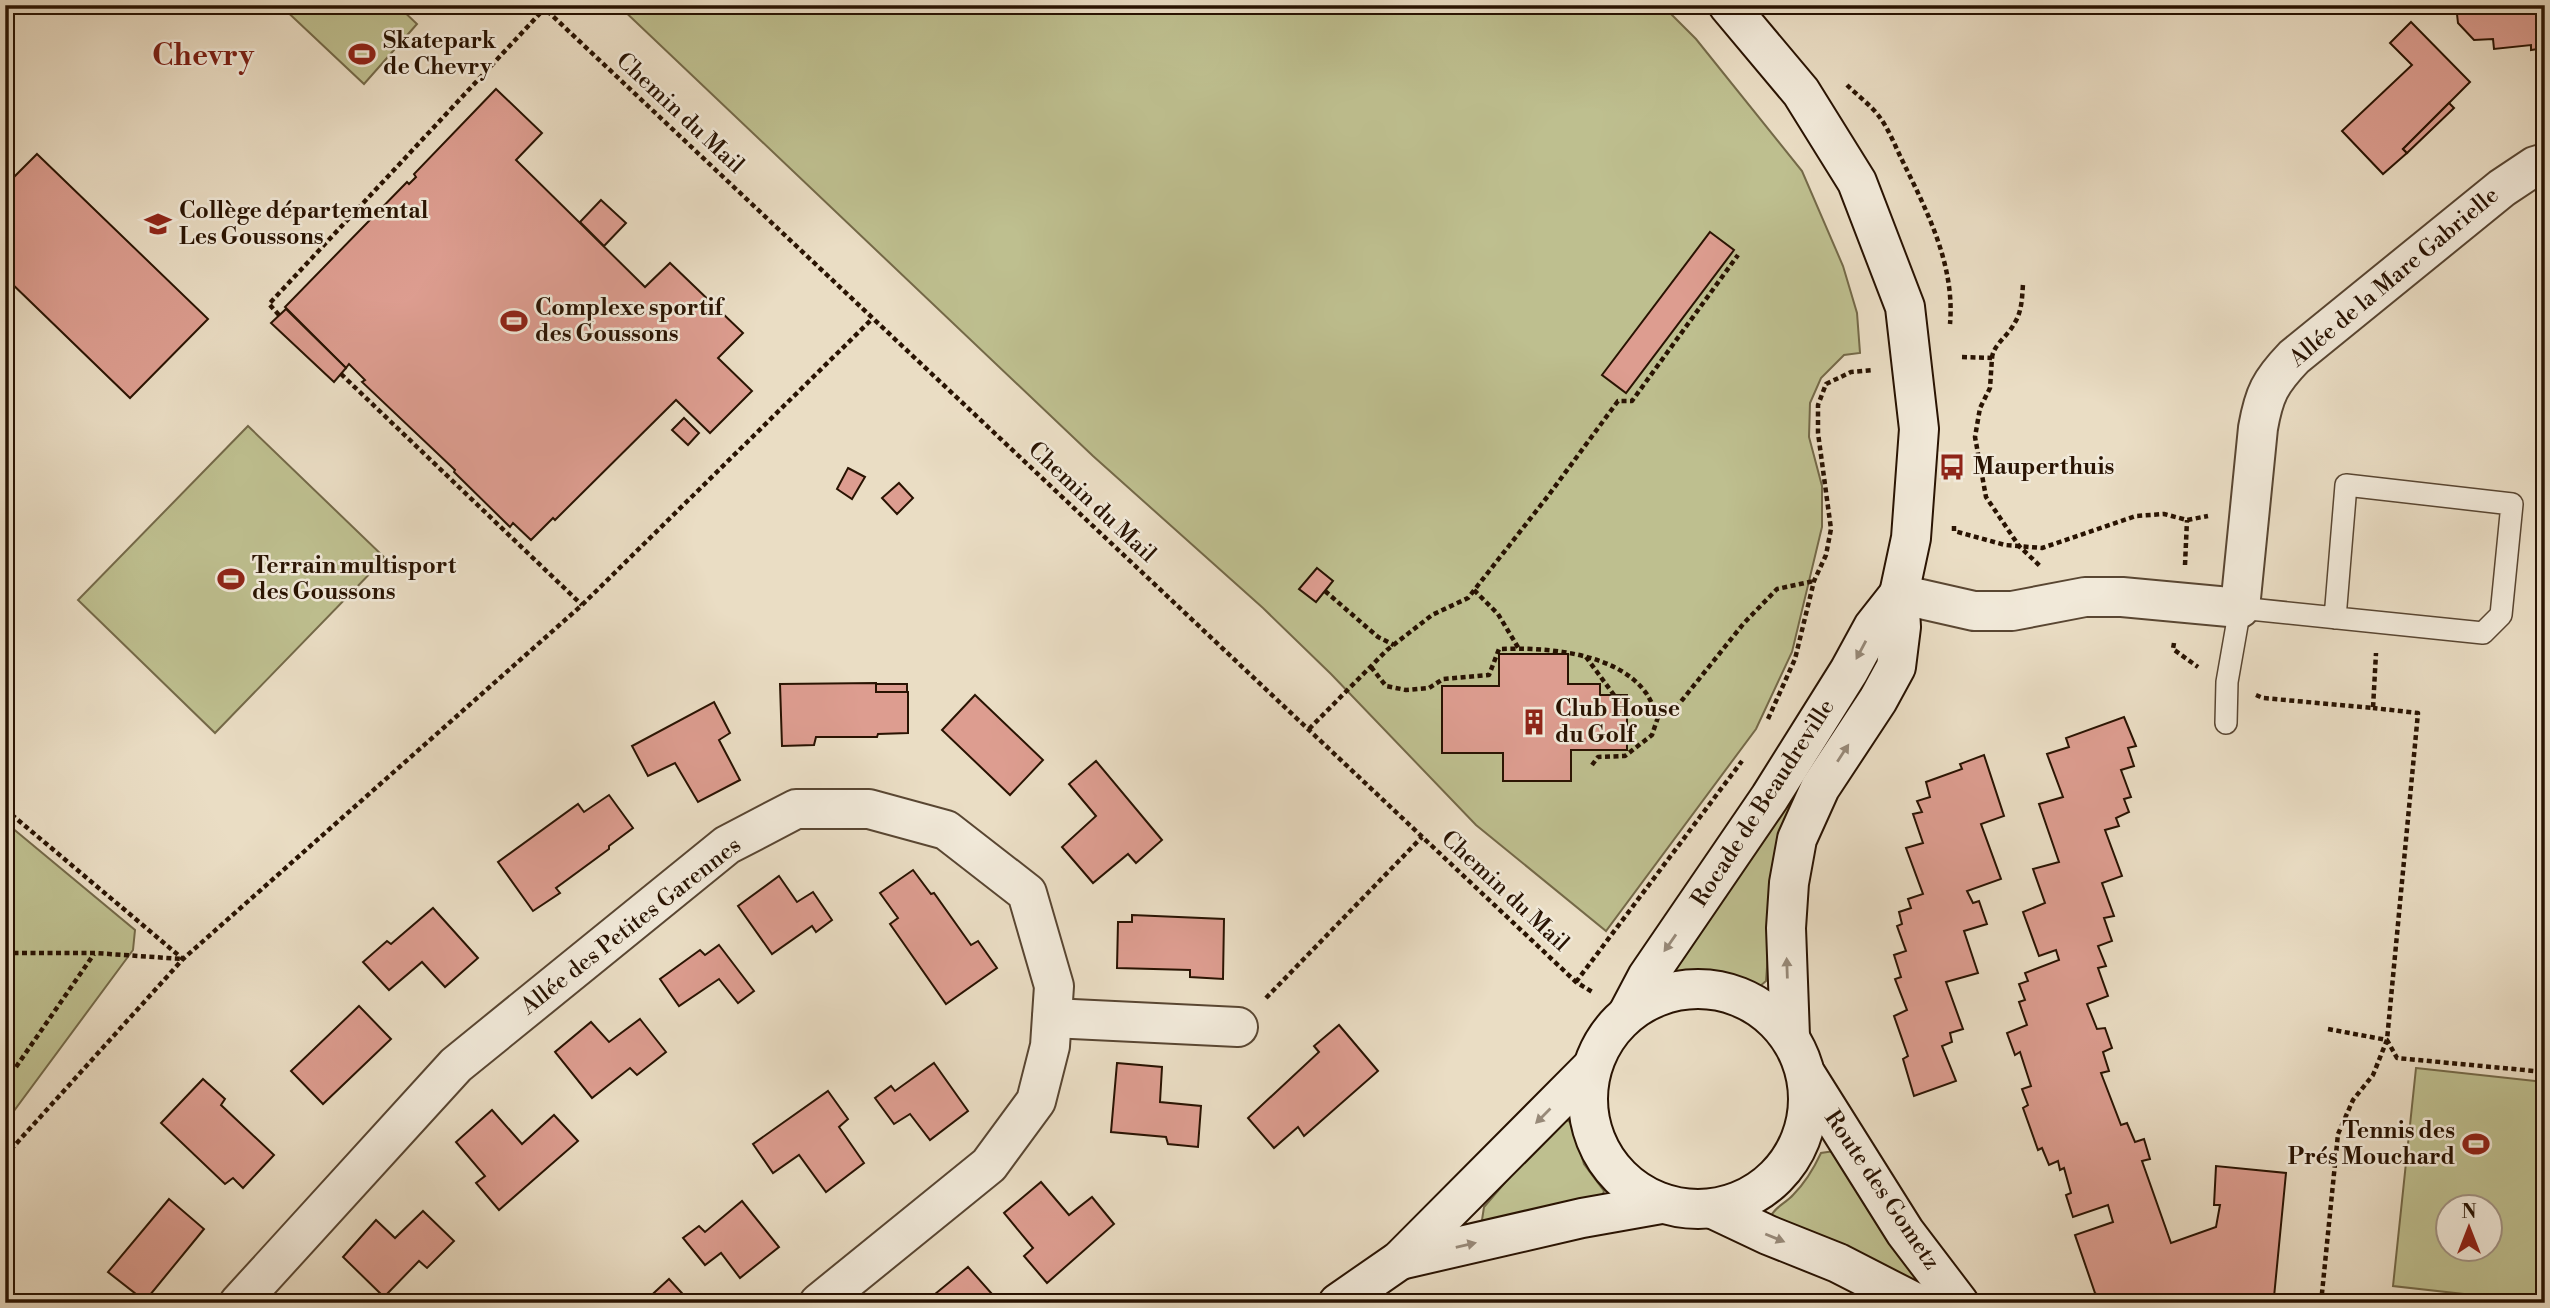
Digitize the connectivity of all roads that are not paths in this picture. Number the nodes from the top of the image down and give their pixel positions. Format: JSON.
{"nodes":[{"id":1,"x":1728,"y":5,"type":"edge"},
{"id":2,"x":2545,"y":163,"type":"edge"},
{"id":3,"x":1899,"y":594,"type":"junction"},
{"id":4,"x":2241,"y":608,"type":"junction"},
{"id":5,"x":2335,"y":618,"type":"junction"},
{"id":6,"x":2226,"y":723,"type":"dead end"},
{"id":7,"x":1628,"y":1013,"type":"junction"},
{"id":8,"x":1052,"y":1018,"type":"junction"},
{"id":9,"x":1238,"y":1027,"type":"road end"},
{"id":10,"x":1790,"y":1036,"type":"junction"},
{"id":11,"x":1591,"y":1068,"type":"junction"},
{"id":12,"x":1807,"y":1076,"type":"junction"},
{"id":13,"x":1661,"y":1204,"type":"junction"},
{"id":14,"x":1713,"y":1209,"type":"junction"},
{"id":15,"x":1400,"y":1260,"type":"junction"},
{"id":16,"x":239,"y":1303,"type":"edge"},
{"id":17,"x":819,"y":1303,"type":"edge"},
{"id":18,"x":1338,"y":1303,"type":"edge"},
{"id":19,"x":1916,"y":1303,"type":"edge"},
{"id":20,"x":1959,"y":1303,"type":"edge"}],
"edges":[{"from":1,"to":3,"type":"street","name":"Rocade de Beaudreville"},
{"from":2,"to":4,"type":"street","name":"Allée de la Mare Gabrielle"},
{"from":3,"to":4,"type":"street"},
{"from":3,"to":7,"type":"street","name":"Rocade de Beaudreville","one_way":true},
{"from":10,"to":3,"type":"street","name":"Rocade de Beaudreville","one_way":true},
{"from":4,"to":5,"type":"lane"},
{"from":4,"to":6,"type":"lane"},
{"from":5,"to":5,"type":"lane"},
{"from":7,"to":10,"type":"street"},
{"from":7,"to":11,"type":"street"},
{"from":8,"to":9,"type":"street"},
{"from":8,"to":16,"type":"street","name":"Allée des Petites Garennes"},
{"from":8,"to":17,"type":"street","name":"Allée des Petites Garennes"},
{"from":10,"to":12,"type":"street"},
{"from":11,"to":13,"type":"street"},
{"from":11,"to":15,"type":"street","one_way":true},
{"from":12,"to":14,"type":"street"},
{"from":12,"to":20,"type":"street","name":"Route des Gometz"},
{"from":13,"to":14,"type":"street"},
{"from":15,"to":13,"type":"street","one_way":true},
{"from":14,"to":19,"type":"street","name":"Route des Gometz","one_way":true},
{"from":15,"to":18,"type":"street"}]}
